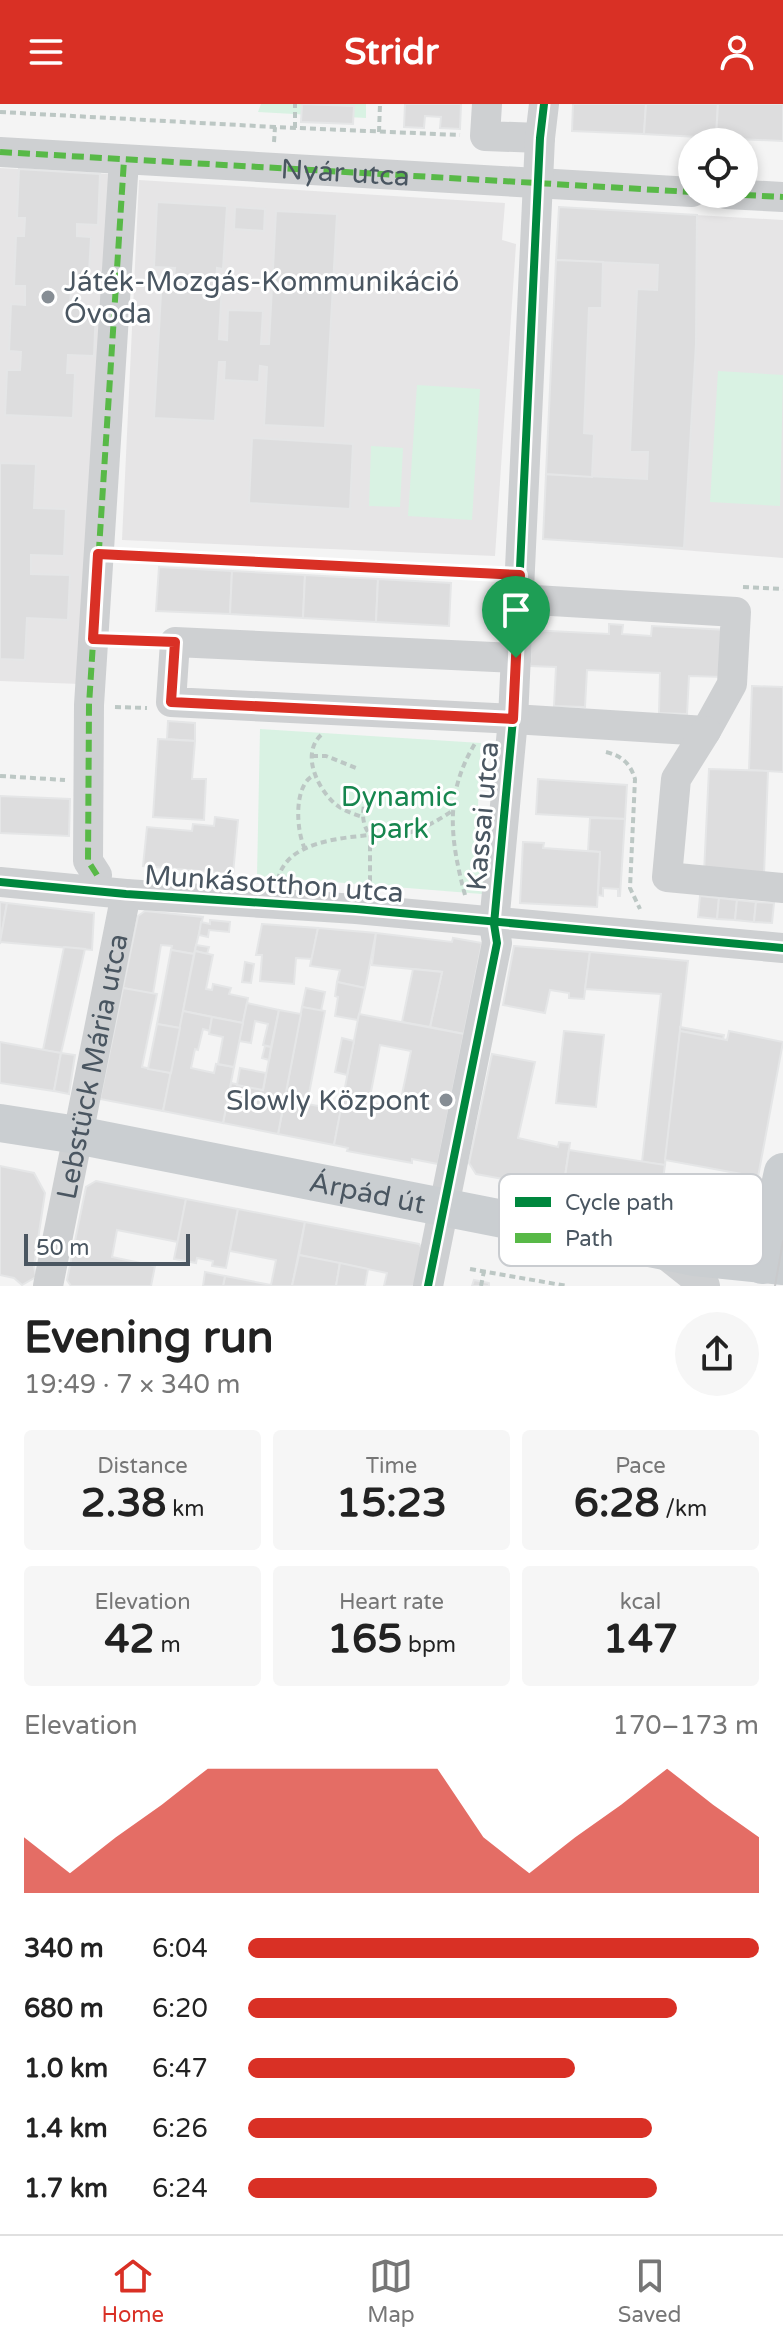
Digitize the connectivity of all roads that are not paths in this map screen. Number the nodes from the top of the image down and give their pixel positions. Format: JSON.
{"nodes":[{"id":1,"x":487,"y":104,"type":"edge"},
{"id":2,"x":544,"y":104,"type":"edge"},
{"id":3,"x":540,"y":138,"type":"junction"},
{"id":4,"x":0,"y":152,"type":"edge"},
{"id":5,"x":124,"y":160,"type":"junction"},
{"id":6,"x":539,"y":183,"type":"junction"},
{"id":7,"x":678,"y":191,"type":"edge"},
{"id":8,"x":758,"y":196,"type":"edge"},
{"id":9,"x":783,"y":197,"type":"edge"},
{"id":10,"x":519,"y":587,"type":"junction"},
{"id":11,"x":516,"y":658,"type":"junction"},
{"id":12,"x":513,"y":719,"type":"junction"},
{"id":13,"x":706,"y":731,"type":"junction"},
{"id":14,"x":97,"y":875,"type":"dead end"},
{"id":15,"x":0,"y":882,"type":"edge"},
{"id":16,"x":783,"y":888,"type":"edge"},
{"id":17,"x":126,"y":894,"type":"junction"},
{"id":18,"x":494,"y":924,"type":"junction"},
{"id":19,"x":783,"y":948,"type":"edge"},
{"id":20,"x":0,"y":1123,"type":"edge"},
{"id":21,"x":77,"y":1135,"type":"junction"},
{"id":22,"x":783,"y":1172,"type":"edge"},
{"id":23,"x":443,"y":1208,"type":"junction"},
{"id":24,"x":499,"y":1219,"type":"edge"},
{"id":25,"x":680,"y":1266,"type":"edge"},
{"id":26,"x":740,"y":1266,"type":"edge"},
{"id":27,"x":768,"y":1272,"type":"edge"},
{"id":28,"x":48,"y":1286,"type":"edge"},
{"id":29,"x":428,"y":1286,"type":"edge"},
{"id":30,"x":705,"y":1286,"type":"edge"}],
"edges":[{"from":1,"to":3,"type":"street"},
{"from":2,"to":3,"type":"street","name":"Kassai utca"},
{"from":3,"to":6,"type":"street","name":"Kassai utca"},
{"from":4,"to":5,"type":"street","name":"Nyár utca"},
{"from":5,"to":6,"type":"street","name":"Nyár utca"},
{"from":5,"to":14,"type":"street"},
{"from":6,"to":7,"type":"street","name":"Nyár utca"},
{"from":6,"to":10,"type":"street","name":"Kassai utca"},
{"from":8,"to":9,"type":"street"},
{"from":10,"to":11,"type":"street","name":"Kassai utca"},
{"from":10,"to":13,"type":"street"},
{"from":11,"to":12,"type":"street","name":"Kassai utca"},
{"from":11,"to":12,"type":"street"},
{"from":12,"to":13,"type":"street"},
{"from":12,"to":18,"type":"street","name":"Kassai utca"},
{"from":13,"to":16,"type":"street"},
{"from":15,"to":17,"type":"street","name":"Munkásotthon utca"},
{"from":17,"to":18,"type":"street","name":"Munkásotthon utca"},
{"from":17,"to":21,"type":"street","name":"Lebstück Mária utca"},
{"from":18,"to":19,"type":"street","name":"Munkásotthon utca"},
{"from":18,"to":23,"type":"street","name":"Kassai utca"},
{"from":20,"to":21,"type":"main road","name":"Árpád út"},
{"from":21,"to":23,"type":"main road","name":"Árpád út"},
{"from":21,"to":28,"type":"street","name":"Lebstück Mária utca"},
{"from":22,"to":27,"type":"main road"},
{"from":23,"to":24,"type":"main road","name":"Árpád út"},
{"from":23,"to":29,"type":"street","name":"Kassai utca"},
{"from":25,"to":30,"type":"street"},
{"from":26,"to":27,"type":"main road","name":"Árpád út"}]}
